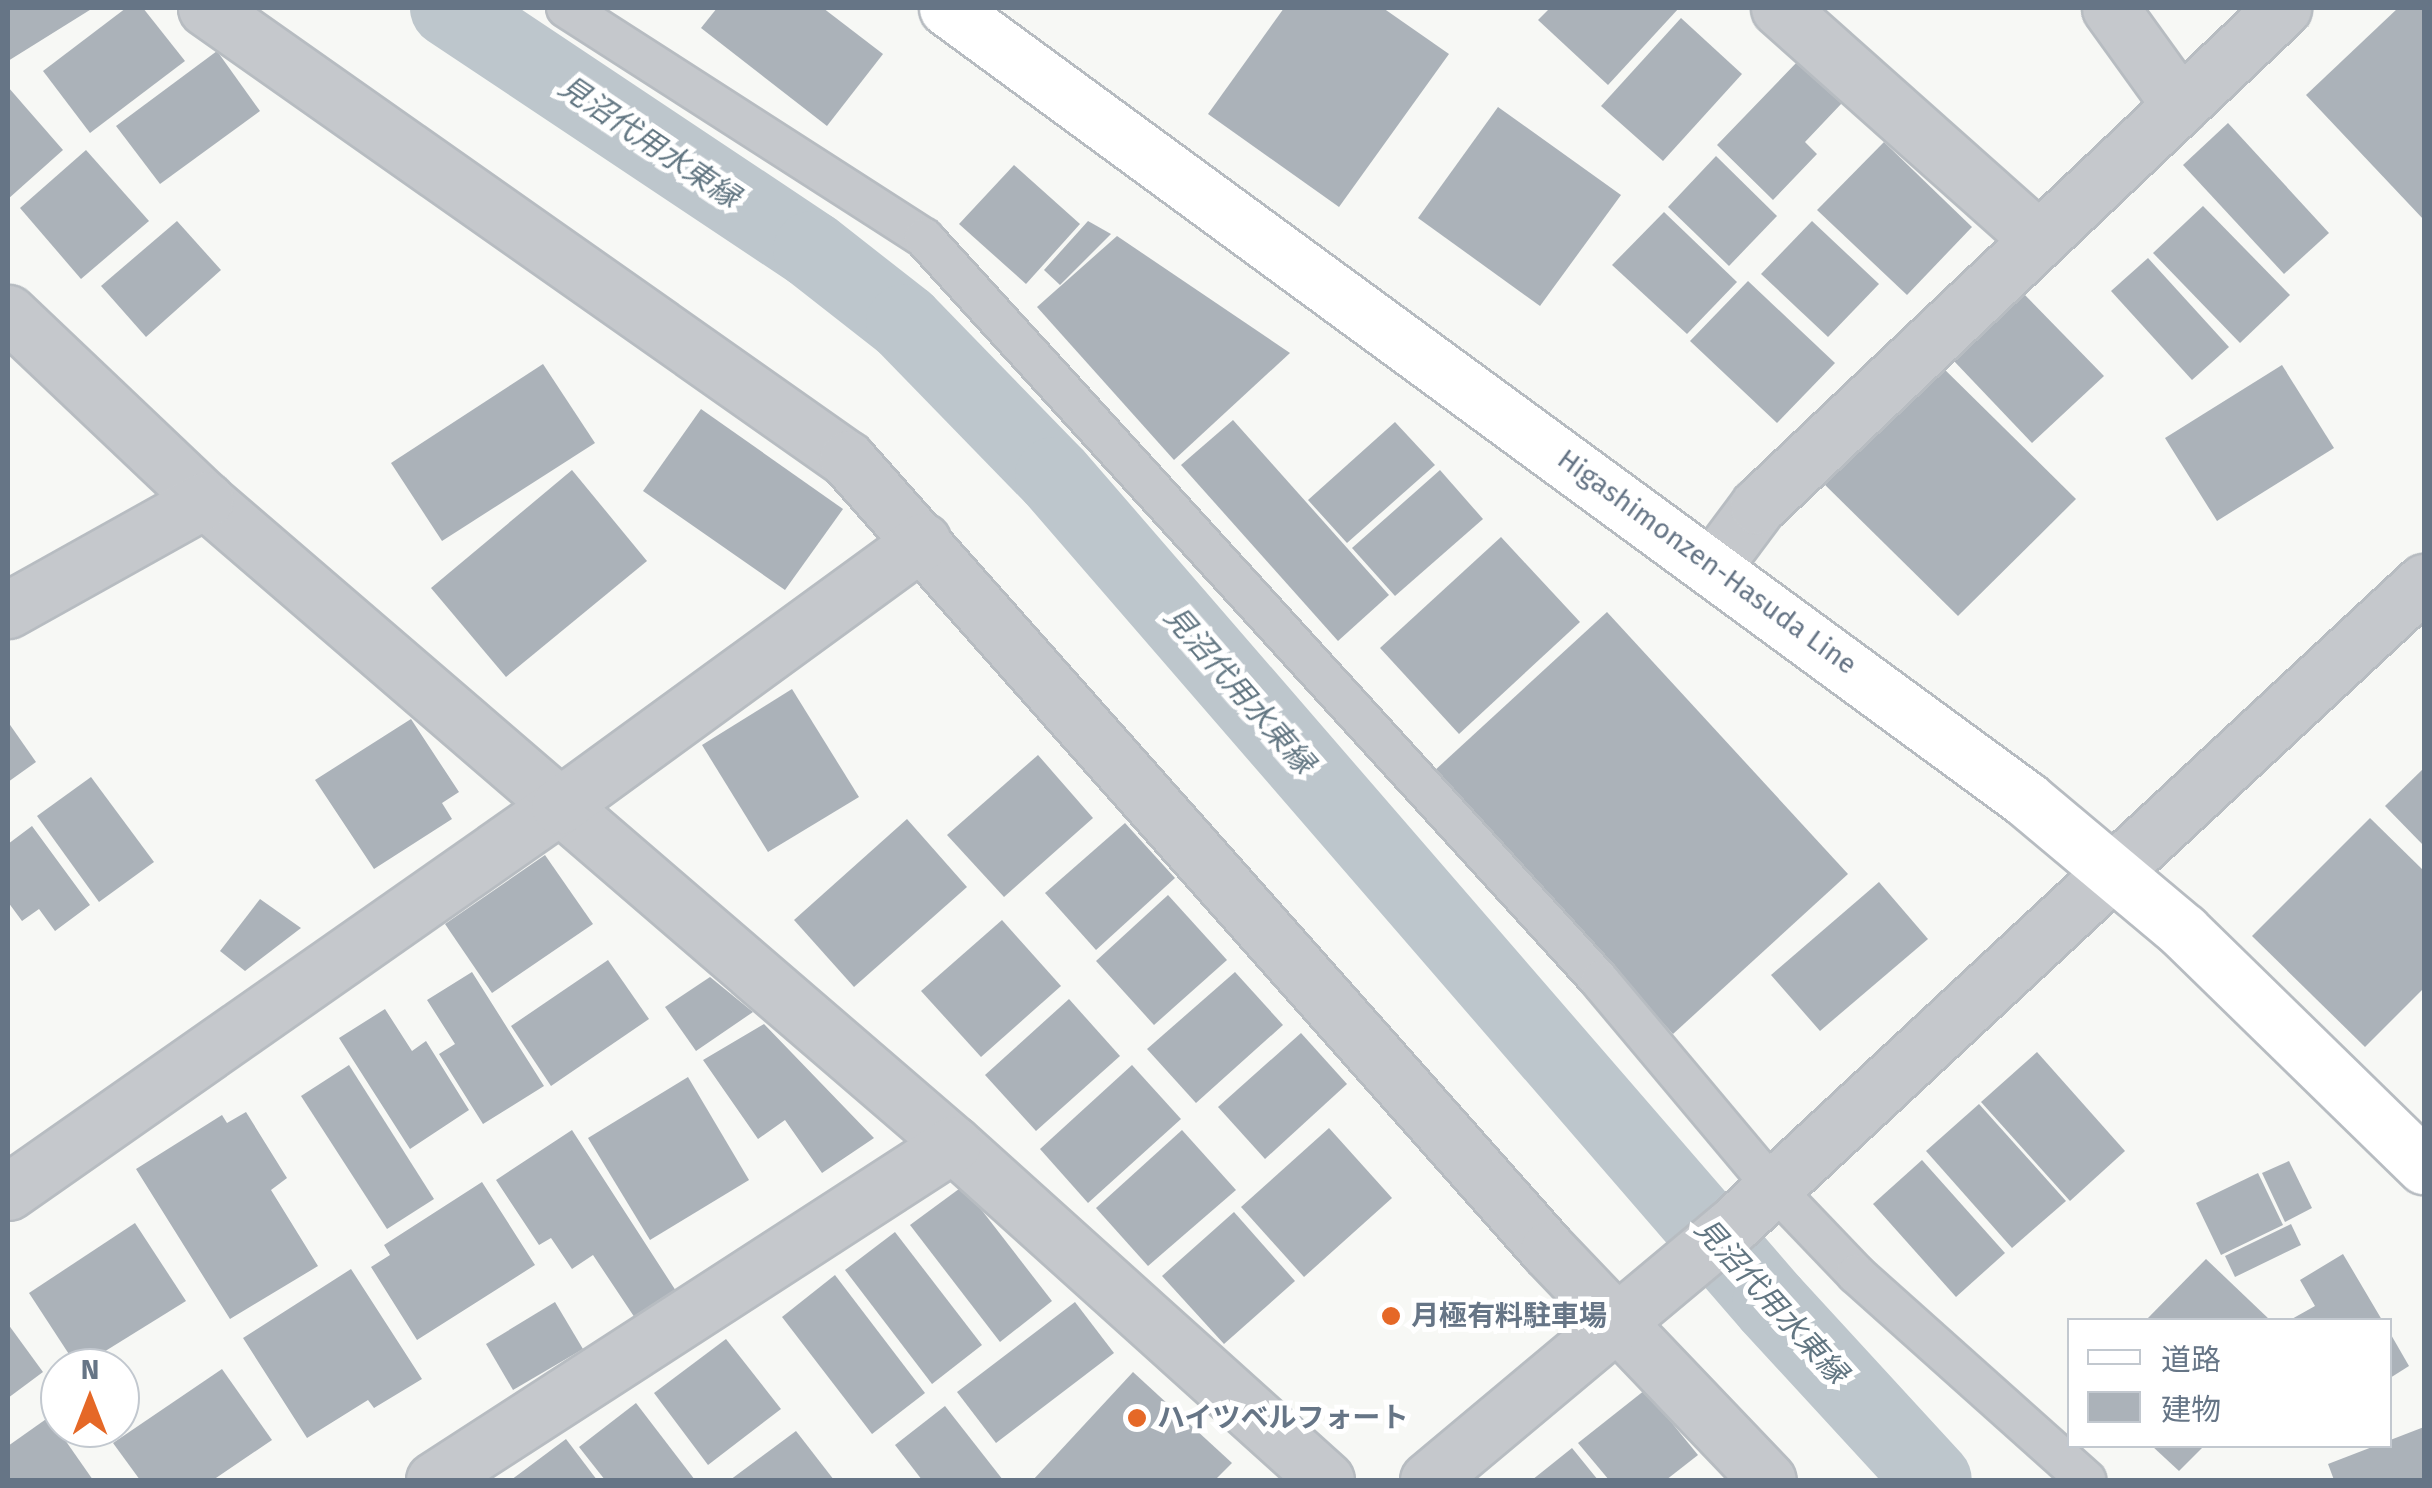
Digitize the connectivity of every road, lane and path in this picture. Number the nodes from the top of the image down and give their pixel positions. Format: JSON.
{"nodes":[{"id":1,"x":206,"y":8,"type":"edge"},
{"id":2,"x":566,"y":8,"type":"edge"},
{"id":3,"x":947,"y":8,"type":"edge"},
{"id":4,"x":1779,"y":8,"type":"edge"},
{"id":5,"x":2110,"y":8,"type":"edge"},
{"id":6,"x":2284,"y":8,"type":"edge"},
{"id":7,"x":2180,"y":104,"type":"junction"},
{"id":8,"x":2038,"y":239,"type":"junction"},
{"id":9,"x":8,"y":313,"type":"edge"},
{"id":10,"x":205,"y":500,"type":"junction"},
{"id":11,"x":923,"y":541,"type":"junction"},
{"id":12,"x":1714,"y":566,"type":"junction"},
{"id":13,"x":2424,"y":582,"type":"edge"},
{"id":14,"x":8,"y":610,"type":"edge"},
{"id":15,"x":560,"y":806,"type":"junction"},
{"id":16,"x":2113,"y":872,"type":"junction"},
{"id":17,"x":953,"y":1144,"type":"junction"},
{"id":18,"x":2424,"y":1166,"type":"edge"},
{"id":19,"x":1772,"y":1186,"type":"junction"},
{"id":20,"x":8,"y":1192,"type":"edge"},
{"id":21,"x":1618,"y":1327,"type":"junction"},
{"id":22,"x":434,"y":1480,"type":"edge"},
{"id":23,"x":1326,"y":1480,"type":"edge"},
{"id":24,"x":1428,"y":1480,"type":"edge"},
{"id":25,"x":1768,"y":1480,"type":"edge"},
{"id":26,"x":2086,"y":1480,"type":"edge"}],
"edges":[{"from":1,"to":11,"type":"street"},
{"from":2,"to":19,"type":"lane"},
{"from":3,"to":12,"type":"main road","name":"Higashimonzen-Hasuda Line"},
{"from":4,"to":8,"type":"street"},
{"from":5,"to":7,"type":"street"},
{"from":6,"to":7,"type":"street"},
{"from":7,"to":8,"type":"street"},
{"from":8,"to":12,"type":"street"},
{"from":9,"to":10,"type":"street"},
{"from":10,"to":14,"type":"street"},
{"from":10,"to":15,"type":"street"},
{"from":11,"to":15,"type":"street"},
{"from":11,"to":21,"type":"street"},
{"from":12,"to":16,"type":"main road","name":"Higashimonzen-Hasuda Line"},
{"from":13,"to":16,"type":"street"},
{"from":15,"to":17,"type":"street"},
{"from":15,"to":20,"type":"street"},
{"from":16,"to":18,"type":"main road","name":"Higashimonzen-Hasuda Line"},
{"from":16,"to":19,"type":"street"},
{"from":17,"to":22,"type":"street"},
{"from":17,"to":23,"type":"street"},
{"from":19,"to":21,"type":"street"},
{"from":19,"to":26,"type":"lane"},
{"from":21,"to":24,"type":"street"},
{"from":21,"to":25,"type":"street"}]}
